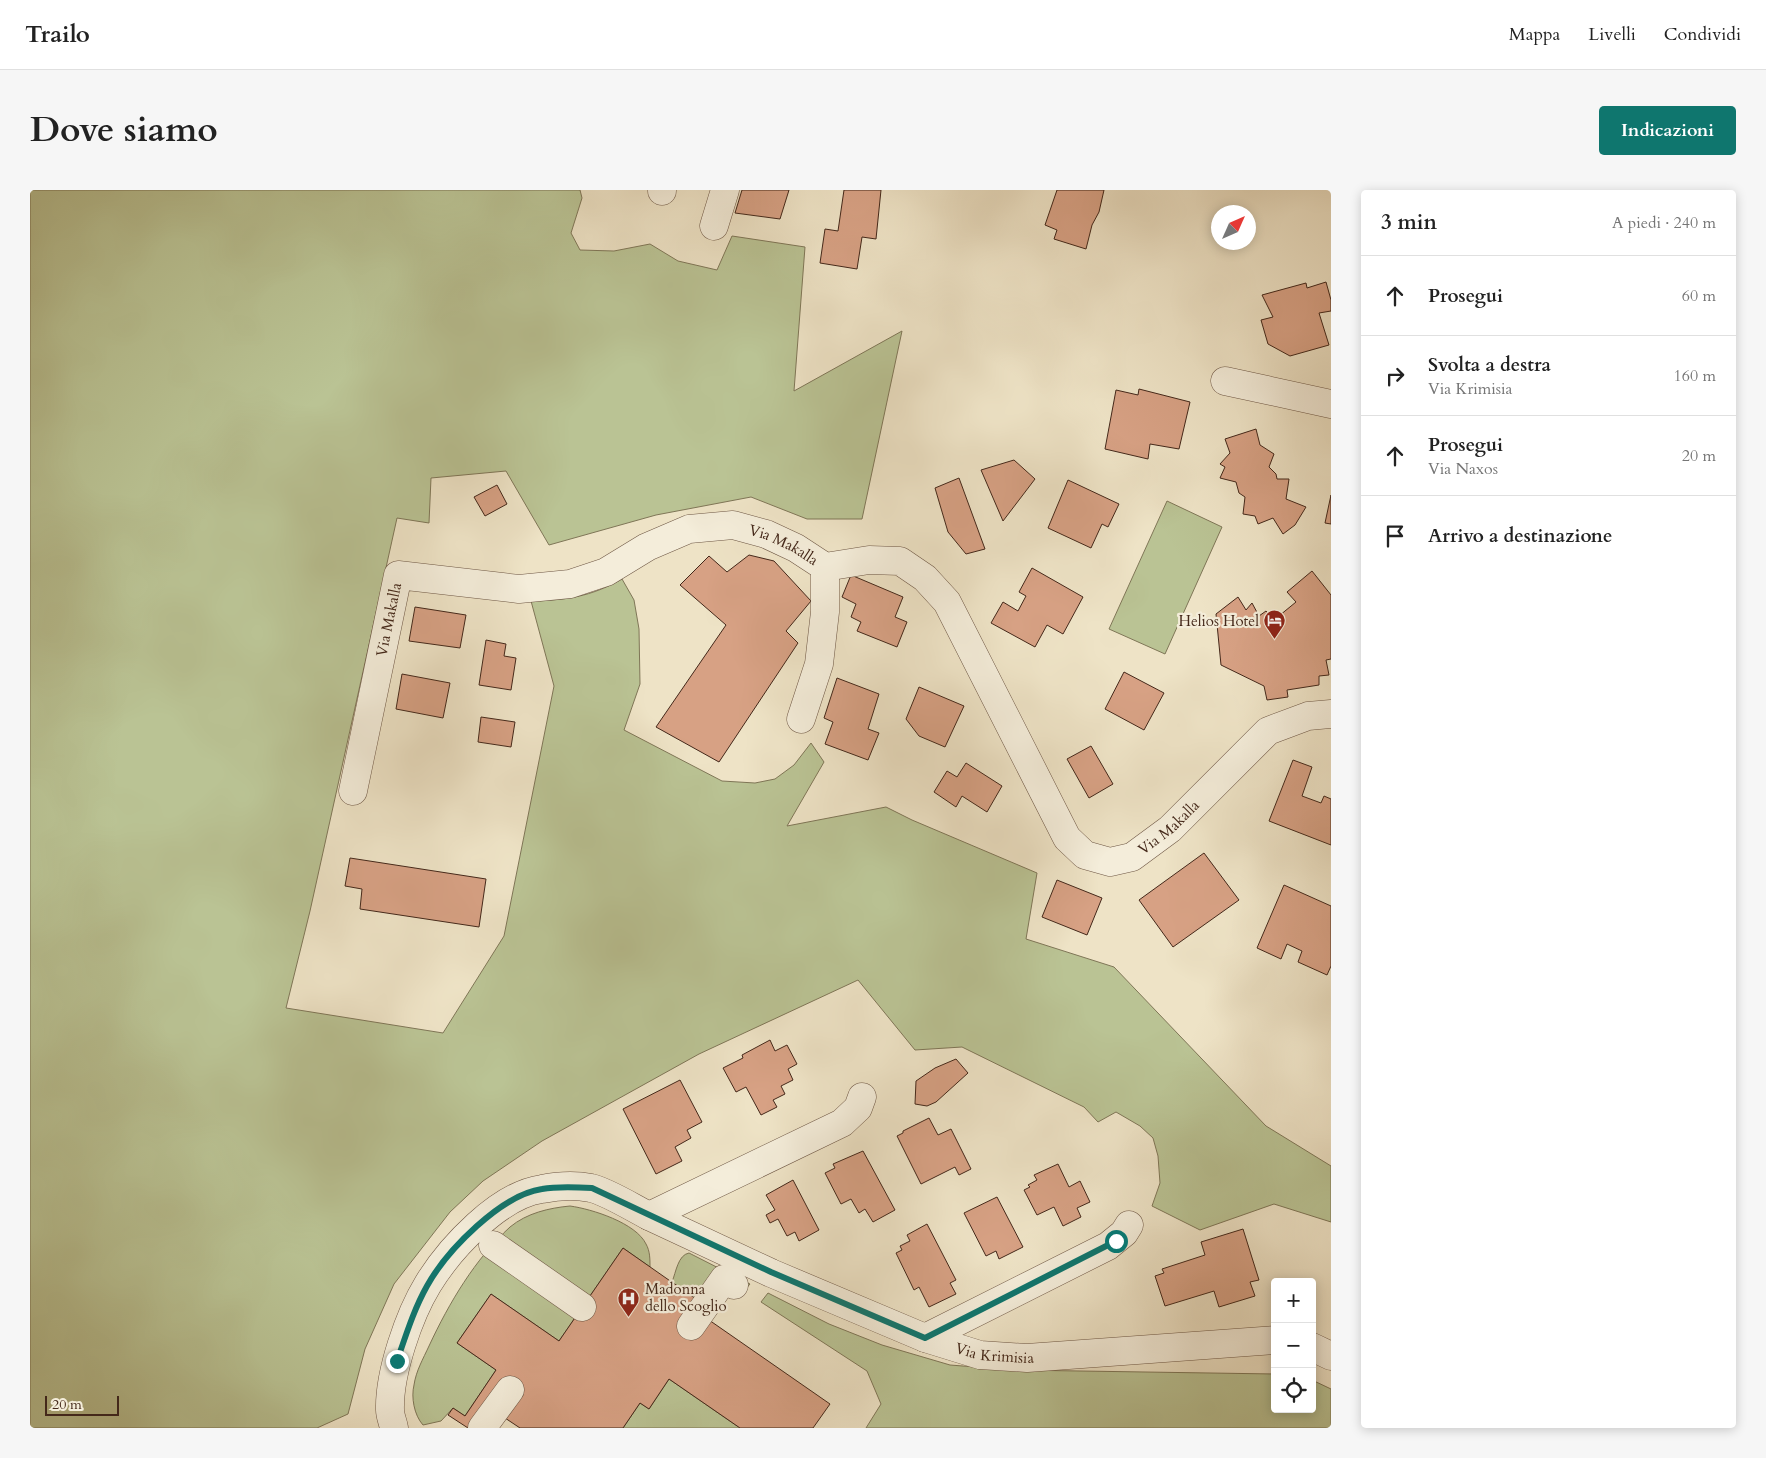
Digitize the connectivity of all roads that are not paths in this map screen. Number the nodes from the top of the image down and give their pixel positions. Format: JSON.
{"nodes":[{"id":1,"x":725,"y":190,"type":"edge"},
{"id":2,"x":714,"y":226,"type":"dead end"},
{"id":3,"x":1225,"y":381,"type":"dead end"},
{"id":4,"x":1331,"y":404,"type":"edge"},
{"id":5,"x":825,"y":567,"type":"junction"},
{"id":6,"x":1331,"y":714,"type":"edge"},
{"id":7,"x":801,"y":719,"type":"dead end"},
{"id":8,"x":353,"y":791,"type":"dead end"},
{"id":9,"x":862,"y":1097,"type":"dead end"},
{"id":10,"x":649,"y":1216,"type":"junction"},
{"id":11,"x":1129,"y":1225,"type":"dead end"},
{"id":12,"x":493,"y":1245,"type":"dead end"},
{"id":13,"x":734,"y":1285,"type":"dead end"},
{"id":14,"x":582,"y":1307,"type":"dead end"},
{"id":15,"x":691,"y":1326,"type":"dead end"},
{"id":16,"x":925,"y":1338,"type":"junction"},
{"id":17,"x":1271,"y":1340,"type":"edge"},
{"id":18,"x":1316,"y":1349,"type":"edge"},
{"id":19,"x":1331,"y":1356,"type":"edge"},
{"id":20,"x":510,"y":1390,"type":"dead end"},
{"id":21,"x":394,"y":1428,"type":"edge"},
{"id":22,"x":482,"y":1428,"type":"edge"}],
"edges":[{"from":1,"to":2,"type":"street"},
{"from":3,"to":4,"type":"street"},
{"from":5,"to":6,"type":"street","name":"Via Makalla"},
{"from":5,"to":7,"type":"street"},
{"from":5,"to":8,"type":"street","name":"Via Makalla"},
{"from":9,"to":10,"type":"street"},
{"from":10,"to":16,"type":"street","name":"Via Krimisia"},
{"from":10,"to":21,"type":"street","name":"Via Krimisia"},
{"from":11,"to":16,"type":"street"},
{"from":12,"to":14,"type":"street"},
{"from":13,"to":15,"type":"street"},
{"from":16,"to":17,"type":"street","name":"Via Krimisia"},
{"from":18,"to":19,"type":"street"},
{"from":20,"to":22,"type":"street"}]}
